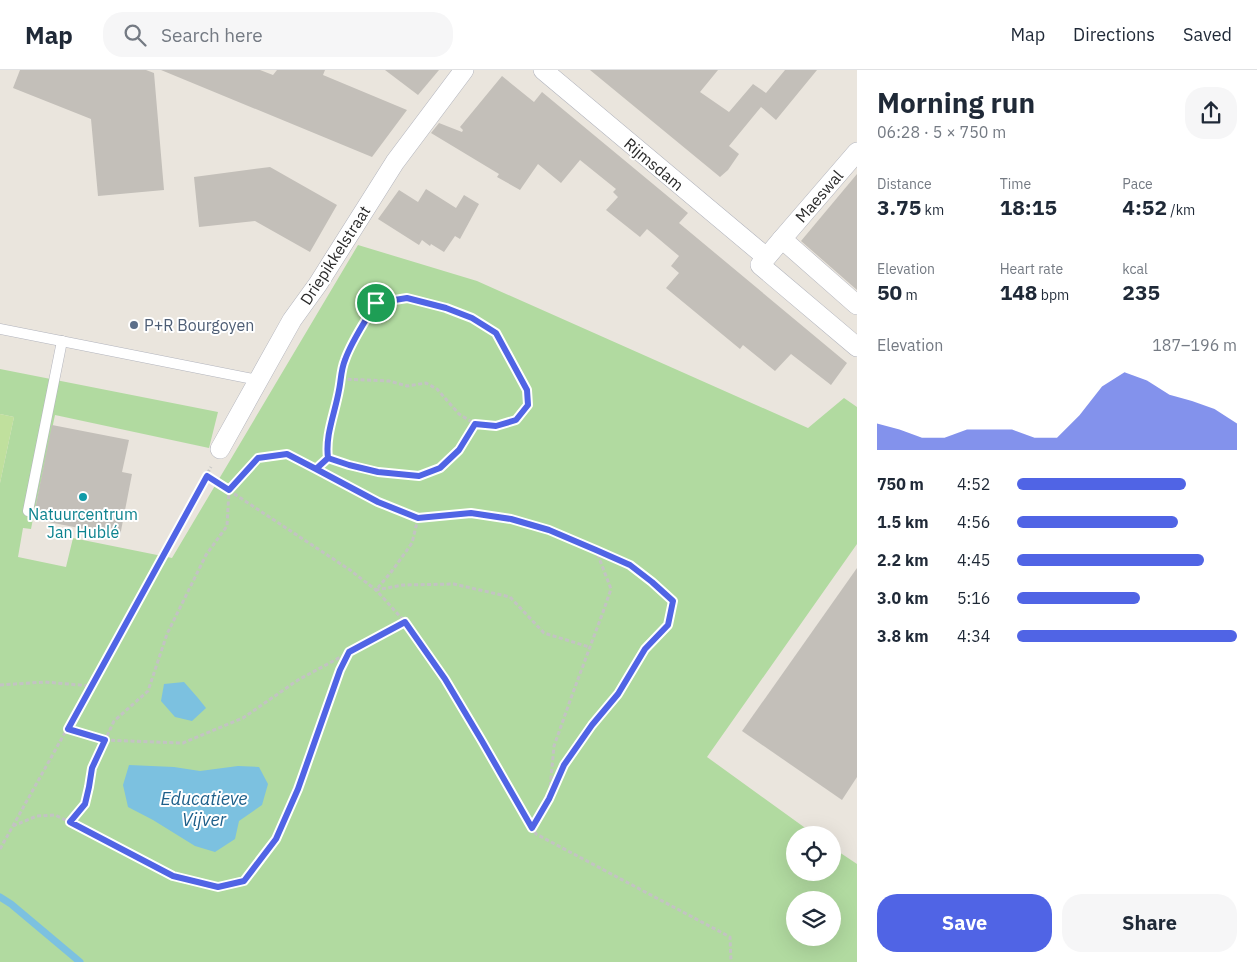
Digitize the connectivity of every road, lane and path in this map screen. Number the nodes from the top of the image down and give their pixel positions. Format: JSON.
{"nodes":[{"id":1,"x":464,"y":70,"type":"edge"},
{"id":2,"x":543,"y":70,"type":"edge"},
{"id":3,"x":857,"y":152,"type":"edge"},
{"id":4,"x":782,"y":239,"type":"junction"},
{"id":5,"x":766,"y":258,"type":"junction"},
{"id":6,"x":857,"y":305,"type":"edge"},
{"id":7,"x":0,"y":329,"type":"edge"},
{"id":8,"x":62,"y":342,"type":"junction"},
{"id":9,"x":857,"y":348,"type":"edge"},
{"id":10,"x":341,"y":379,"type":"junction"},
{"id":11,"x":258,"y":380,"type":"junction"},
{"id":12,"x":475,"y":424,"type":"junction"},
{"id":13,"x":220,"y":449,"type":"dead end"},
{"id":14,"x":328,"y":458,"type":"junction"},
{"id":15,"x":316,"y":469,"type":"junction"},
{"id":16,"x":229,"y":490,"type":"junction"},
{"id":17,"x":28,"y":511,"type":"dead end"},
{"id":18,"x":418,"y":518,"type":"junction"},
{"id":19,"x":596,"y":550,"type":"junction"},
{"id":20,"x":376,"y":590,"type":"junction"},
{"id":21,"x":405,"y":622,"type":"junction"},
{"id":22,"x":590,"y":647,"type":"junction"},
{"id":23,"x":349,"y":652,"type":"junction"},
{"id":24,"x":0,"y":685,"type":"edge"},
{"id":25,"x":91,"y":686,"type":"junction"},
{"id":26,"x":68,"y":729,"type":"junction"},
{"id":27,"x":105,"y":740,"type":"junction"},
{"id":28,"x":549,"y":799,"type":"junction"},
{"id":29,"x":70,"y":822,"type":"junction"},
{"id":30,"x":13,"y":826,"type":"junction"},
{"id":31,"x":532,"y":828,"type":"junction"},
{"id":32,"x":0,"y":849,"type":"edge"},
{"id":33,"x":732,"y":962,"type":"edge"}],
"edges":[{"from":1,"to":11,"type":"street","name":"Driepikkelstraat"},
{"from":2,"to":5,"type":"street","name":"Rijmsdam"},
{"from":3,"to":4,"type":"street","name":"Maeswal"},
{"from":4,"to":5,"type":"street"},
{"from":4,"to":6,"type":"street"},
{"from":5,"to":9,"type":"street"},
{"from":7,"to":8,"type":"lane"},
{"from":8,"to":11,"type":"lane"},
{"from":8,"to":17,"type":"lane"},
{"from":10,"to":12,"type":"path"},
{"from":10,"to":12,"type":"path"},
{"from":10,"to":14,"type":"path"},
{"from":11,"to":13,"type":"street","name":"Driepikkelstraat"},
{"from":12,"to":14,"type":"path"},
{"from":14,"to":15,"type":"path"},
{"from":15,"to":16,"type":"path"},
{"from":15,"to":18,"type":"path"},
{"from":16,"to":20,"type":"path"},
{"from":16,"to":25,"type":"path"},
{"from":16,"to":27,"type":"path"},
{"from":18,"to":19,"type":"path"},
{"from":18,"to":20,"type":"path"},
{"from":19,"to":22,"type":"path"},
{"from":19,"to":28,"type":"path"},
{"from":20,"to":21,"type":"path"},
{"from":20,"to":22,"type":"path"},
{"from":21,"to":23,"type":"path"},
{"from":21,"to":31,"type":"path"},
{"from":22,"to":28,"type":"path"},
{"from":23,"to":27,"type":"path"},
{"from":23,"to":29,"type":"path"},
{"from":24,"to":25,"type":"path"},
{"from":25,"to":26,"type":"path"},
{"from":26,"to":27,"type":"path"},
{"from":26,"to":30,"type":"path"},
{"from":27,"to":29,"type":"path"},
{"from":28,"to":31,"type":"path"},
{"from":29,"to":30,"type":"path"},
{"from":30,"to":32,"type":"path"},
{"from":31,"to":33,"type":"path"}]}
